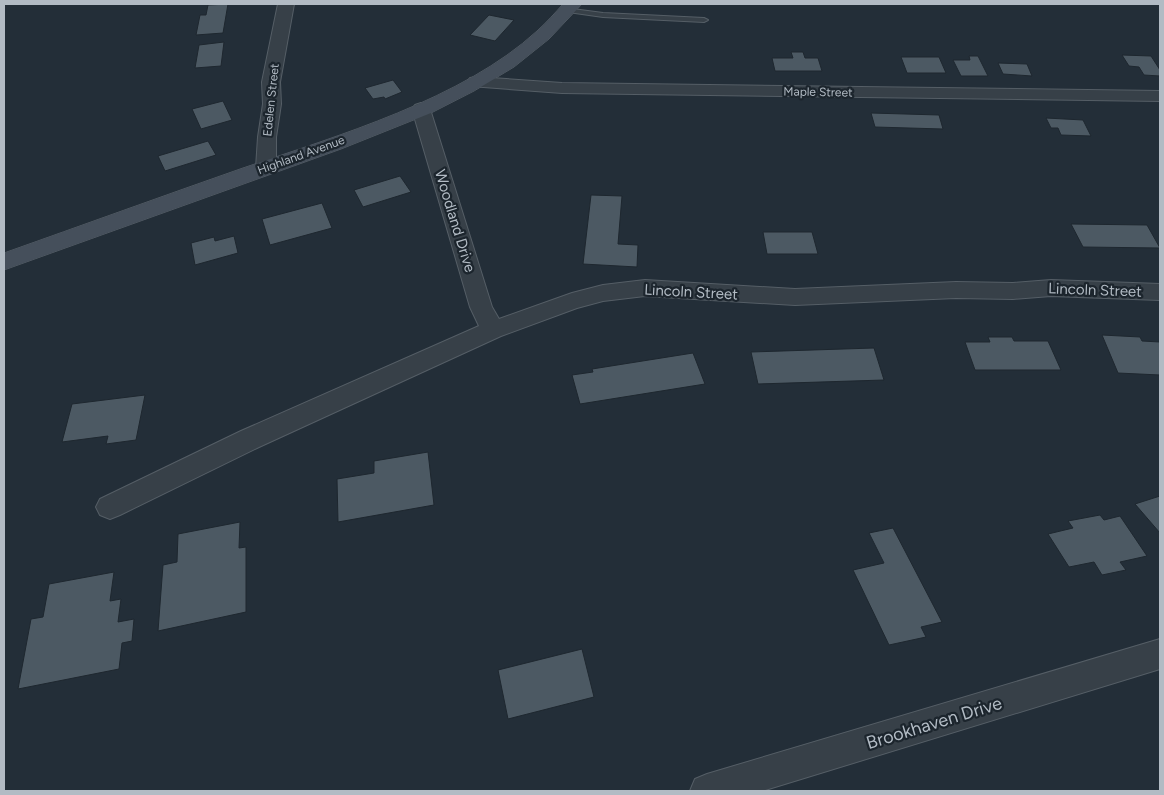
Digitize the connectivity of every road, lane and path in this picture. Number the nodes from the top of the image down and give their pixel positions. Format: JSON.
{"nodes":[{"id":1,"x":286,"y":4,"type":"edge"},
{"id":2,"x":570,"y":7,"type":"edge"},
{"id":3,"x":704,"y":20,"type":"dead end"},
{"id":4,"x":476,"y":82,"type":"junction"},
{"id":5,"x":1160,"y":96,"type":"edge"},
{"id":6,"x":421,"y":109,"type":"junction"},
{"id":7,"x":266,"y":168,"type":"junction"},
{"id":8,"x":4,"y":262,"type":"edge"},
{"id":9,"x":1160,"y":292,"type":"edge"},
{"id":10,"x":493,"y":330,"type":"junction"},
{"id":11,"x":110,"y":507,"type":"dead end"},
{"id":12,"x":1160,"y":654,"type":"edge"},
{"id":13,"x":707,"y":791,"type":"edge"}],
"edges":[{"from":1,"to":7,"type":"street","name":"Edelen Street"},
{"from":2,"to":3,"type":"lane"},
{"from":2,"to":4,"type":"main road","name":"Highland Avenue"},
{"from":4,"to":5,"type":"street","name":"Maple Street"},
{"from":4,"to":6,"type":"main road","name":"Highland Avenue"},
{"from":6,"to":7,"type":"main road","name":"Highland Avenue"},
{"from":6,"to":10,"type":"street","name":"Woodland Drive"},
{"from":7,"to":8,"type":"main road","name":"Highland Avenue"},
{"from":9,"to":10,"type":"street","name":"Lincoln Street"},
{"from":10,"to":11,"type":"street","name":"Lincoln Street"},
{"from":12,"to":13,"type":"street","name":"Brookhaven Drive"}]}
